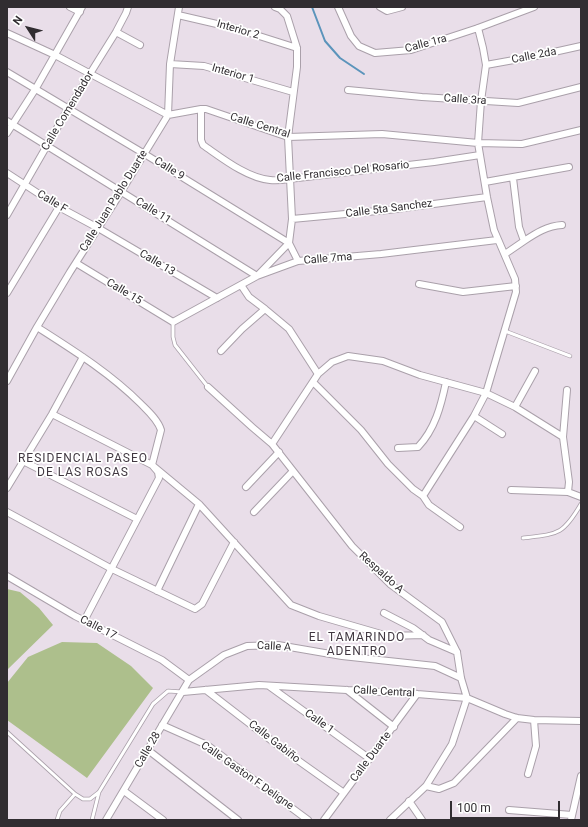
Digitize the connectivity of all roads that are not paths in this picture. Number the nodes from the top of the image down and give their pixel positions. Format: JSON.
{"nodes":[{"id":1,"x":70,"y":7,"type":"edge"},
{"id":2,"x":128,"y":7,"type":"edge"},
{"id":3,"x":179,"y":7,"type":"edge"},
{"id":4,"x":275,"y":7,"type":"edge"},
{"id":5,"x":338,"y":7,"type":"edge"},
{"id":6,"x":402,"y":7,"type":"edge"},
{"id":7,"x":534,"y":7,"type":"edge"},
{"id":8,"x":381,"y":8,"type":"edge"},
{"id":9,"x":81,"y":10,"type":"edge"},
{"id":10,"x":178,"y":15,"type":"junction"},
{"id":11,"x":478,"y":28,"type":"junction"},
{"id":12,"x":116,"y":32,"type":"junction"},
{"id":13,"x":7,"y":33,"type":"edge"},
{"id":14,"x":140,"y":45,"type":"dead end"},
{"id":15,"x":581,"y":46,"type":"edge"},
{"id":16,"x":296,"y":48,"type":"junction"},
{"id":17,"x":55,"y":55,"type":"junction"},
{"id":18,"x":170,"y":64,"type":"junction"},
{"id":19,"x":486,"y":65,"type":"junction"},
{"id":20,"x":7,"y":72,"type":"edge"},
{"id":21,"x":90,"y":74,"type":"junction"},
{"id":22,"x":581,"y":87,"type":"edge"},
{"id":23,"x":36,"y":88,"type":"junction"},
{"id":24,"x":348,"y":90,"type":"dead end"},
{"id":25,"x":294,"y":92,"type":"junction"},
{"id":26,"x":481,"y":101,"type":"junction"},
{"id":27,"x":68,"y":109,"type":"junction"},
{"id":28,"x":201,"y":109,"type":"junction"},
{"id":29,"x":168,"y":114,"type":"junction"},
{"id":30,"x":10,"y":123,"type":"edge"},
{"id":31,"x":581,"y":130,"type":"edge"},
{"id":32,"x":7,"y":133,"type":"edge"},
{"id":33,"x":288,"y":137,"type":"junction"},
{"id":34,"x":478,"y":143,"type":"junction"},
{"id":35,"x":47,"y":146,"type":"junction"},
{"id":36,"x":144,"y":153,"type":"junction"},
{"id":37,"x":480,"y":154,"type":"junction"},
{"id":38,"x":569,"y":167,"type":"dead end"},
{"id":39,"x":7,"y":173,"type":"edge"},
{"id":40,"x":513,"y":178,"type":"junction"},
{"id":41,"x":289,"y":179,"type":"junction"},
{"id":42,"x":485,"y":182,"type":"junction"},
{"id":43,"x":25,"y":185,"type":"junction"},
{"id":44,"x":121,"y":192,"type":"junction"},
{"id":45,"x":487,"y":197,"type":"junction"},
{"id":46,"x":59,"y":207,"type":"junction"},
{"id":47,"x":7,"y":215,"type":"edge"},
{"id":48,"x":292,"y":219,"type":"junction"},
{"id":49,"x":562,"y":225,"type":"dead end"},
{"id":50,"x":98,"y":228,"type":"junction"},
{"id":51,"x":497,"y":240,"type":"junction"},
{"id":52,"x":524,"y":241,"type":"junction"},
{"id":53,"x":289,"y":242,"type":"junction"},
{"id":54,"x":505,"y":254,"type":"junction"},
{"id":55,"x":298,"y":261,"type":"junction"},
{"id":56,"x":76,"y":263,"type":"junction"},
{"id":57,"x":257,"y":276,"type":"junction"},
{"id":58,"x":419,"y":284,"type":"dead end"},
{"id":59,"x":241,"y":285,"type":"junction"},
{"id":60,"x":516,"y":286,"type":"junction"},
{"id":61,"x":7,"y":293,"type":"edge"},
{"id":62,"x":217,"y":298,"type":"junction"},
{"id":63,"x":265,"y":309,"type":"junction"},
{"id":64,"x":173,"y":322,"type":"junction"},
{"id":65,"x":37,"y":327,"type":"junction"},
{"id":66,"x":505,"y":331,"type":"junction"},
{"id":67,"x":221,"y":351,"type":"dead end"},
{"id":68,"x":570,"y":356,"type":"dead end"},
{"id":69,"x":83,"y":357,"type":"junction"},
{"id":70,"x":535,"y":371,"type":"dead end"},
{"id":71,"x":318,"y":374,"type":"junction"},
{"id":72,"x":7,"y":380,"type":"edge"},
{"id":73,"x":313,"y":382,"type":"junction"},
{"id":74,"x":446,"y":382,"type":"junction"},
{"id":75,"x":208,"y":387,"type":"joint"},
{"id":76,"x":567,"y":390,"type":"dead end"},
{"id":77,"x":486,"y":393,"type":"junction"},
{"id":78,"x":515,"y":407,"type":"junction"},
{"id":79,"x":52,"y":414,"type":"junction"},
{"id":80,"x":474,"y":416,"type":"junction"},
{"id":81,"x":502,"y":434,"type":"dead end"},
{"id":82,"x":563,"y":437,"type":"junction"},
{"id":83,"x":272,"y":444,"type":"junction"},
{"id":84,"x":398,"y":448,"type":"dead end"},
{"id":85,"x":279,"y":452,"type":"junction"},
{"id":86,"x":23,"y":461,"type":"junction"},
{"id":87,"x":152,"y":465,"type":"junction"},
{"id":88,"x":293,"y":471,"type":"junction"},
{"id":89,"x":246,"y":487,"type":"dead end"},
{"id":90,"x":7,"y":488,"type":"edge"},
{"id":91,"x":511,"y":490,"type":"dead end"},
{"id":92,"x":568,"y":492,"type":"junction"},
{"id":93,"x":423,"y":496,"type":"junction"},
{"id":94,"x":581,"y":497,"type":"edge"},
{"id":95,"x":199,"y":504,"type":"junction"},
{"id":96,"x":581,"y":504,"type":"edge"},
{"id":97,"x":7,"y":512,"type":"edge"},
{"id":98,"x":254,"y":512,"type":"dead end"},
{"id":99,"x":137,"y":519,"type":"junction"},
{"id":100,"x":460,"y":527,"type":"dead end"},
{"id":101,"x":523,"y":538,"type":"dead end"},
{"id":102,"x":234,"y":542,"type":"junction"},
{"id":103,"x":112,"y":569,"type":"junction"},
{"id":104,"x":7,"y":576,"type":"edge"},
{"id":105,"x":157,"y":591,"type":"junction"},
{"id":106,"x":384,"y":613,"type":"dead end"},
{"id":107,"x":84,"y":621,"type":"junction"},
{"id":108,"x":423,"y":635,"type":"junction"},
{"id":109,"x":456,"y":652,"type":"junction"},
{"id":110,"x":461,"y":678,"type":"junction"},
{"id":111,"x":189,"y":680,"type":"junction"},
{"id":112,"x":269,"y":686,"type":"junction"},
{"id":113,"x":206,"y":690,"type":"junction"},
{"id":114,"x":347,"y":690,"type":"junction"},
{"id":115,"x":183,"y":692,"type":"junction"},
{"id":116,"x":417,"y":694,"type":"junction"},
{"id":117,"x":467,"y":698,"type":"junction"},
{"id":118,"x":517,"y":718,"type":"junction"},
{"id":119,"x":534,"y":720,"type":"junction"},
{"id":120,"x":581,"y":721,"type":"edge"},
{"id":121,"x":162,"y":725,"type":"junction"},
{"id":122,"x":394,"y":727,"type":"junction"},
{"id":123,"x":7,"y":732,"type":"edge"},
{"id":124,"x":148,"y":750,"type":"junction"},
{"id":125,"x":370,"y":758,"type":"junction"},
{"id":126,"x":528,"y":774,"type":"dead end"},
{"id":127,"x":581,"y":776,"type":"edge"},
{"id":128,"x":426,"y":786,"type":"junction"},
{"id":129,"x":124,"y":791,"type":"junction"},
{"id":130,"x":99,"y":792,"type":"junction"},
{"id":131,"x":344,"y":793,"type":"junction"},
{"id":132,"x":76,"y":794,"type":"junction"},
{"id":133,"x":410,"y":801,"type":"junction"},
{"id":134,"x":509,"y":810,"type":"dead end"},
{"id":135,"x":571,"y":817,"type":"edge"},
{"id":136,"x":57,"y":820,"type":"edge"},
{"id":137,"x":92,"y":820,"type":"edge"},
{"id":138,"x":106,"y":820,"type":"edge"},
{"id":139,"x":163,"y":820,"type":"edge"},
{"id":140,"x":238,"y":820,"type":"edge"},
{"id":141,"x":308,"y":820,"type":"edge"},
{"id":142,"x":324,"y":820,"type":"edge"},
{"id":143,"x":390,"y":820,"type":"edge"},
{"id":144,"x":422,"y":820,"type":"edge"}],
"edges":[{"from":1,"to":9,"type":"street"},
{"from":2,"to":12,"type":"street","name":"Calle Comendador"},
{"from":3,"to":10,"type":"street","name":"Calle Juan Pablo Duarte"},
{"from":4,"to":16,"type":"street"},
{"from":5,"to":11,"type":"street","name":"Calle 1ra"},
{"from":6,"to":8,"type":"street"},
{"from":7,"to":11,"type":"street","name":"Calle 1ra"},
{"from":9,"to":17,"type":"street"},
{"from":10,"to":16,"type":"street","name":"Interior 2"},
{"from":10,"to":18,"type":"street","name":"Calle Juan Pablo Duarte"},
{"from":11,"to":19,"type":"street"},
{"from":12,"to":14,"type":"street"},
{"from":12,"to":21,"type":"street","name":"Calle Comendador"},
{"from":13,"to":17,"type":"street"},
{"from":15,"to":19,"type":"street","name":"Calle 2da"},
{"from":16,"to":25,"type":"street"},
{"from":17,"to":21,"type":"street"},
{"from":17,"to":23,"type":"street"},
{"from":18,"to":25,"type":"street","name":"Interior 1"},
{"from":18,"to":29,"type":"street","name":"Calle Juan Pablo Duarte"},
{"from":19,"to":26,"type":"street"},
{"from":20,"to":23,"type":"street","name":"Calle 9"},
{"from":21,"to":27,"type":"street","name":"Calle Comendador"},
{"from":21,"to":29,"type":"street"},
{"from":22,"to":26,"type":"street","name":"Calle 3ra"},
{"from":23,"to":27,"type":"street","name":"Calle 9"},
{"from":23,"to":30,"type":"street"},
{"from":24,"to":26,"type":"street","name":"Calle 3ra"},
{"from":25,"to":33,"type":"street"},
{"from":26,"to":34,"type":"street"},
{"from":27,"to":35,"type":"street","name":"Calle Comendador"},
{"from":27,"to":36,"type":"street","name":"Calle 9"},
{"from":28,"to":29,"type":"street","name":"Calle Central"},
{"from":28,"to":33,"type":"street","name":"Calle Central"},
{"from":28,"to":41,"type":"street","name":"Calle Francisco Del Rosario"},
{"from":29,"to":36,"type":"street","name":"Calle Juan Pablo Duarte"},
{"from":30,"to":32,"type":"street"},
{"from":30,"to":35,"type":"street","name":"Calle 11"},
{"from":31,"to":34,"type":"street","name":"Calle Central"},
{"from":33,"to":34,"type":"street","name":"Calle Central"},
{"from":33,"to":41,"type":"street"},
{"from":34,"to":37,"type":"street"},
{"from":35,"to":43,"type":"street","name":"Calle Comendador"},
{"from":35,"to":44,"type":"street","name":"Calle 11"},
{"from":36,"to":44,"type":"street","name":"Calle Juan Pablo Duarte"},
{"from":36,"to":53,"type":"street","name":"Calle 9"},
{"from":37,"to":41,"type":"street","name":"Calle Francisco Del Rosario"},
{"from":37,"to":42,"type":"street"},
{"from":38,"to":40,"type":"street"},
{"from":39,"to":43,"type":"street","name":"Calle F"},
{"from":40,"to":42,"type":"street"},
{"from":40,"to":52,"type":"street"},
{"from":41,"to":48,"type":"street"},
{"from":42,"to":45,"type":"street"},
{"from":43,"to":46,"type":"street","name":"Calle F"},
{"from":43,"to":47,"type":"street","name":"Calle Comendador"},
{"from":44,"to":50,"type":"street","name":"Calle Juan Pablo Duarte"},
{"from":44,"to":57,"type":"street","name":"Calle 11"},
{"from":45,"to":48,"type":"street","name":"Calle 5ta Sanchez"},
{"from":45,"to":51,"type":"street"},
{"from":46,"to":50,"type":"street","name":"Calle F"},
{"from":46,"to":61,"type":"street"},
{"from":48,"to":53,"type":"street"},
{"from":49,"to":52,"type":"street"},
{"from":50,"to":56,"type":"street","name":"Calle Juan Pablo Duarte"},
{"from":50,"to":62,"type":"street","name":"Calle 13"},
{"from":51,"to":54,"type":"street"},
{"from":51,"to":55,"type":"street","name":"Calle 7ma"},
{"from":52,"to":54,"type":"street"},
{"from":53,"to":55,"type":"street"},
{"from":53,"to":57,"type":"street"},
{"from":54,"to":60,"type":"street"},
{"from":55,"to":57,"type":"street","name":"Calle 7ma"},
{"from":56,"to":64,"type":"street","name":"Calle 15"},
{"from":56,"to":65,"type":"street","name":"Calle Juan Pablo Duarte"},
{"from":57,"to":59,"type":"street","name":"Calle 7ma"},
{"from":58,"to":60,"type":"street"},
{"from":59,"to":62,"type":"street","name":"Calle 7ma"},
{"from":59,"to":63,"type":"street"},
{"from":60,"to":66,"type":"street"},
{"from":62,"to":64,"type":"street","name":"Calle 7ma"},
{"from":63,"to":67,"type":"street"},
{"from":63,"to":71,"type":"street"},
{"from":64,"to":75,"type":"lane"},
{"from":65,"to":69,"type":"street"},
{"from":65,"to":72,"type":"street","name":"Calle Juan Pablo Duarte"},
{"from":66,"to":68,"type":"lane"},
{"from":66,"to":77,"type":"street"},
{"from":69,"to":79,"type":"street"},
{"from":69,"to":87,"type":"street"},
{"from":70,"to":78,"type":"street"},
{"from":71,"to":73,"type":"street"},
{"from":71,"to":74,"type":"street"},
{"from":73,"to":83,"type":"street"},
{"from":73,"to":93,"type":"street"},
{"from":74,"to":77,"type":"street"},
{"from":74,"to":84,"type":"street"},
{"from":75,"to":83,"type":"street","name":"Respaldo A"},
{"from":76,"to":82,"type":"street"},
{"from":77,"to":78,"type":"street"},
{"from":77,"to":80,"type":"street"},
{"from":78,"to":82,"type":"street"},
{"from":79,"to":86,"type":"street"},
{"from":79,"to":87,"type":"street"},
{"from":80,"to":81,"type":"street"},
{"from":80,"to":93,"type":"street"},
{"from":82,"to":92,"type":"street"},
{"from":83,"to":85,"type":"street","name":"Respaldo A"},
{"from":85,"to":88,"type":"street","name":"Respaldo A"},
{"from":85,"to":89,"type":"street"},
{"from":86,"to":90,"type":"street"},
{"from":86,"to":99,"type":"street"},
{"from":87,"to":95,"type":"street"},
{"from":87,"to":99,"type":"street"},
{"from":88,"to":98,"type":"street"},
{"from":88,"to":109,"type":"street","name":"Respaldo A"},
{"from":91,"to":92,"type":"street"},
{"from":92,"to":94,"type":"street"},
{"from":93,"to":100,"type":"street"},
{"from":95,"to":102,"type":"street"},
{"from":95,"to":105,"type":"street"},
{"from":96,"to":101,"type":"lane"},
{"from":97,"to":103,"type":"street"},
{"from":99,"to":103,"type":"street"},
{"from":102,"to":105,"type":"street"},
{"from":102,"to":108,"type":"street"},
{"from":103,"to":105,"type":"street"},
{"from":103,"to":107,"type":"street"},
{"from":104,"to":107,"type":"street","name":"Calle 17"},
{"from":106,"to":108,"type":"street"},
{"from":107,"to":111,"type":"street","name":"Calle 17"},
{"from":108,"to":109,"type":"street"},
{"from":109,"to":110,"type":"street","name":"Respaldo A"},
{"from":110,"to":111,"type":"street","name":"Calle A"},
{"from":110,"to":117,"type":"street","name":"Respaldo A"},
{"from":111,"to":115,"type":"street","name":"Calle 28"},
{"from":112,"to":113,"type":"street","name":"Calle Central"},
{"from":112,"to":114,"type":"street","name":"Calle Central"},
{"from":112,"to":125,"type":"street","name":"Calle 1"},
{"from":113,"to":115,"type":"street","name":"Calle Central"},
{"from":113,"to":131,"type":"street","name":"Calle Gabiño"},
{"from":114,"to":116,"type":"street","name":"Calle Central"},
{"from":114,"to":122,"type":"street"},
{"from":115,"to":121,"type":"street","name":"Calle 28"},
{"from":115,"to":130,"type":"lane"},
{"from":116,"to":117,"type":"street","name":"Calle Central"},
{"from":116,"to":122,"type":"street","name":"Calle Duarte"},
{"from":117,"to":118,"type":"street","name":"Calle Central"},
{"from":117,"to":128,"type":"street"},
{"from":118,"to":119,"type":"street","name":"Calle Central"},
{"from":118,"to":128,"type":"street"},
{"from":119,"to":120,"type":"street","name":"Calle Central"},
{"from":119,"to":126,"type":"street"},
{"from":121,"to":124,"type":"street","name":"Calle 28"},
{"from":121,"to":141,"type":"street","name":"Calle Gaston F Deligne"},
{"from":122,"to":125,"type":"street","name":"Calle Duarte"},
{"from":123,"to":132,"type":"lane"},
{"from":124,"to":129,"type":"street","name":"Calle 28"},
{"from":124,"to":140,"type":"street"},
{"from":125,"to":131,"type":"street","name":"Calle Duarte"},
{"from":127,"to":135,"type":"street"},
{"from":128,"to":133,"type":"street"},
{"from":129,"to":138,"type":"street","name":"Calle 28"},
{"from":129,"to":139,"type":"street"},
{"from":130,"to":132,"type":"lane"},
{"from":130,"to":137,"type":"lane"},
{"from":131,"to":142,"type":"street","name":"Calle Duarte"},
{"from":132,"to":136,"type":"lane"},
{"from":133,"to":143,"type":"street"},
{"from":133,"to":144,"type":"street"},
{"from":134,"to":135,"type":"street"}]}
